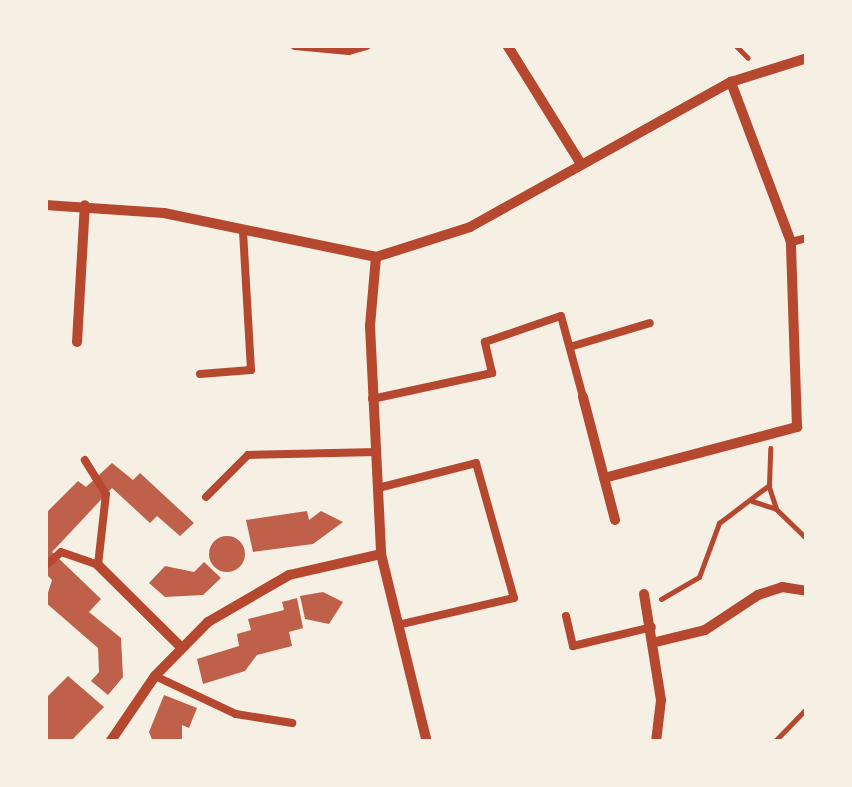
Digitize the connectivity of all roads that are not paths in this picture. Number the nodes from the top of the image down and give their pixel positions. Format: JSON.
{"nodes":[{"id":1,"x":295,"y":45,"type":"edge"},
{"id":2,"x":366,"y":45,"type":"edge"},
{"id":3,"x":506,"y":45,"type":"edge"},
{"id":4,"x":807,"y":58,"type":"edge"},
{"id":5,"x":731,"y":82,"type":"junction"},
{"id":6,"x":581,"y":164,"type":"junction"},
{"id":7,"x":45,"y":206,"type":"edge"},
{"id":8,"x":84,"y":206,"type":"junction"},
{"id":9,"x":244,"y":232,"type":"junction"},
{"id":10,"x":807,"y":238,"type":"edge"},
{"id":11,"x":792,"y":242,"type":"junction"},
{"id":12,"x":376,"y":257,"type":"junction"},
{"id":13,"x":650,"y":323,"type":"dead end"},
{"id":14,"x":77,"y":342,"type":"dead end"},
{"id":15,"x":573,"y":346,"type":"junction"},
{"id":16,"x":200,"y":374,"type":"dead end"},
{"id":17,"x":584,"y":397,"type":"joint"},
{"id":18,"x":372,"y":399,"type":"junction"},
{"id":19,"x":802,"y":426,"type":"edge"},
{"id":20,"x":376,"y":452,"type":"junction"},
{"id":21,"x":85,"y":460,"type":"dead end"},
{"id":22,"x":604,"y":478,"type":"junction"},
{"id":23,"x":378,"y":488,"type":"junction"},
{"id":24,"x":206,"y":497,"type":"dead end"},
{"id":25,"x":615,"y":520,"type":"dead end"},
{"id":26,"x":381,"y":554,"type":"junction"},
{"id":27,"x":98,"y":565,"type":"junction"},
{"id":28,"x":45,"y":566,"type":"edge"},
{"id":29,"x":807,"y":591,"type":"edge"},
{"id":30,"x":645,"y":598,"type":"road end"},
{"id":31,"x":566,"y":616,"type":"dead end"},
{"id":32,"x":398,"y":625,"type":"junction"},
{"id":33,"x":652,"y":627,"type":"junction"},
{"id":34,"x":656,"y":642,"type":"junction"},
{"id":35,"x":182,"y":648,"type":"junction"},
{"id":36,"x":154,"y":676,"type":"junction"},
{"id":37,"x":292,"y":724,"type":"dead end"},
{"id":38,"x":110,"y":742,"type":"edge"},
{"id":39,"x":427,"y":742,"type":"edge"},
{"id":40,"x":656,"y":742,"type":"edge"}],
"edges":[{"from":1,"to":2,"type":"street"},
{"from":3,"to":6,"type":"street"},
{"from":4,"to":5,"type":"street"},
{"from":5,"to":6,"type":"street"},
{"from":5,"to":11,"type":"street"},
{"from":6,"to":12,"type":"street"},
{"from":7,"to":8,"type":"street"},
{"from":8,"to":9,"type":"street"},
{"from":8,"to":14,"type":"street"},
{"from":9,"to":12,"type":"street"},
{"from":9,"to":16,"type":"lane"},
{"from":10,"to":11,"type":"lane"},
{"from":11,"to":19,"type":"street"},
{"from":12,"to":18,"type":"street"},
{"from":13,"to":15,"type":"lane"},
{"from":15,"to":17,"type":"lane"},
{"from":15,"to":18,"type":"lane"},
{"from":17,"to":22,"type":"street"},
{"from":18,"to":20,"type":"street"},
{"from":19,"to":22,"type":"street"},
{"from":20,"to":23,"type":"street"},
{"from":20,"to":24,"type":"lane"},
{"from":21,"to":27,"type":"lane"},
{"from":22,"to":25,"type":"street"},
{"from":23,"to":26,"type":"street"},
{"from":23,"to":32,"type":"lane"},
{"from":26,"to":32,"type":"street"},
{"from":26,"to":35,"type":"street"},
{"from":27,"to":28,"type":"lane"},
{"from":27,"to":35,"type":"street"},
{"from":29,"to":34,"type":"street"},
{"from":30,"to":33,"type":"street"},
{"from":31,"to":33,"type":"lane"},
{"from":32,"to":39,"type":"street"},
{"from":33,"to":34,"type":"street"},
{"from":34,"to":40,"type":"street"},
{"from":35,"to":36,"type":"street"},
{"from":36,"to":37,"type":"lane"},
{"from":36,"to":38,"type":"street"}]}
